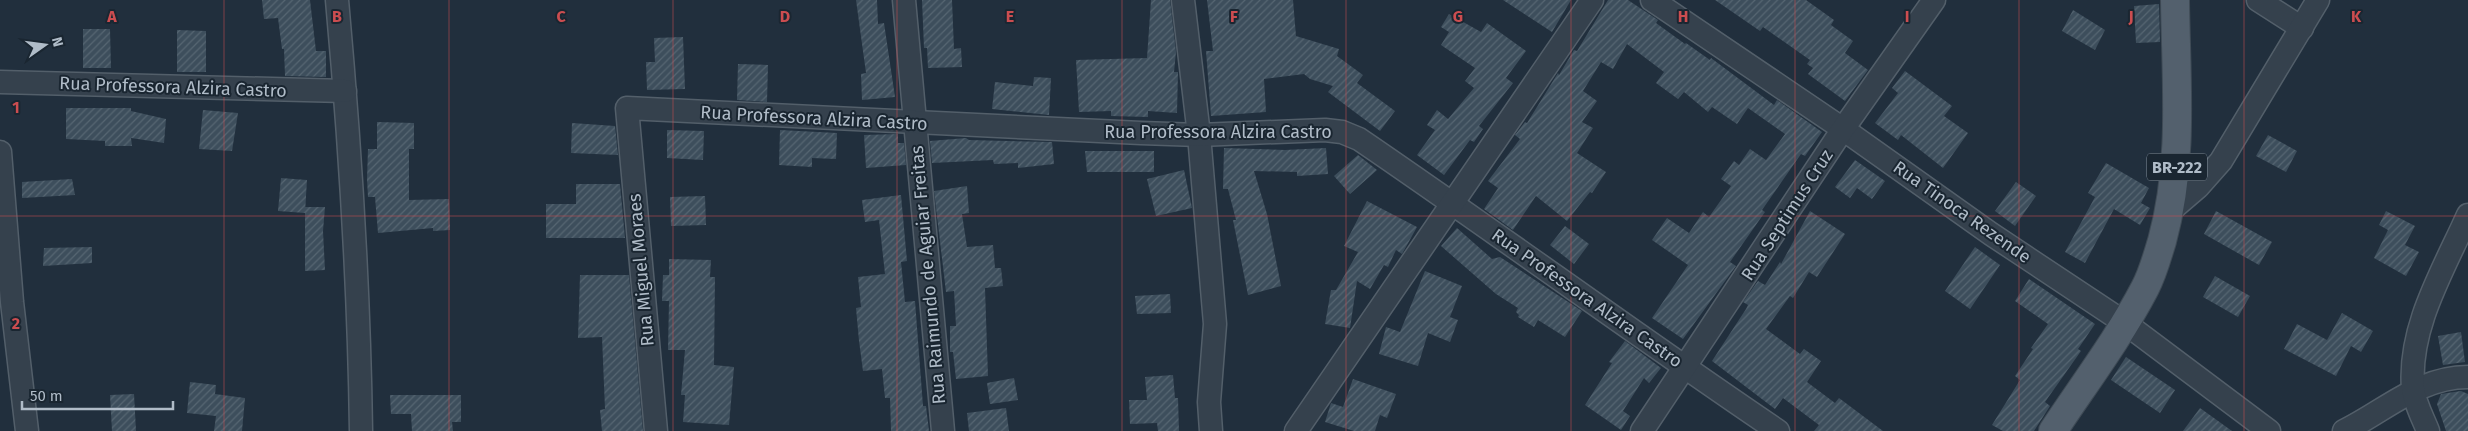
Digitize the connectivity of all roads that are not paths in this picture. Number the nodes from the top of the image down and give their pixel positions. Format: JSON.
{"nodes":[{"id":1,"x":337,"y":0,"type":"edge"},
{"id":2,"x":904,"y":0,"type":"edge"},
{"id":3,"x":1183,"y":0,"type":"edge"},
{"id":4,"x":1592,"y":0,"type":"edge"},
{"id":5,"x":1652,"y":0,"type":"edge"},
{"id":6,"x":1934,"y":0,"type":"edge"},
{"id":7,"x":2175,"y":0,"type":"edge"},
{"id":8,"x":2258,"y":0,"type":"edge"},
{"id":9,"x":2318,"y":0,"type":"edge"},
{"id":10,"x":2302,"y":28,"type":"junction"},
{"id":11,"x":0,"y":82,"type":"edge"},
{"id":12,"x":345,"y":91,"type":"junction"},
{"id":13,"x":626,"y":108,"type":"joint"},
{"id":14,"x":914,"y":123,"type":"junction"},
{"id":15,"x":1844,"y":129,"type":"junction"},
{"id":16,"x":1199,"y":135,"type":"junction"},
{"id":17,"x":0,"y":152,"type":"edge"},
{"id":18,"x":1453,"y":203,"type":"junction"},
{"id":19,"x":2170,"y":211,"type":"junction"},
{"id":20,"x":2468,"y":215,"type":"edge"},
{"id":21,"x":2125,"y":323,"type":"junction"},
{"id":22,"x":1685,"y":368,"type":"junction"},
{"id":23,"x":2468,"y":377,"type":"edge"},
{"id":24,"x":2413,"y":390,"type":"junction"},
{"id":25,"x":27,"y":431,"type":"edge"},
{"id":26,"x":361,"y":431,"type":"edge"},
{"id":27,"x":656,"y":431,"type":"edge"},
{"id":28,"x":943,"y":431,"type":"edge"},
{"id":29,"x":1211,"y":431,"type":"edge"},
{"id":30,"x":1296,"y":431,"type":"edge"},
{"id":31,"x":1642,"y":431,"type":"edge"},
{"id":32,"x":1778,"y":431,"type":"edge"},
{"id":33,"x":2052,"y":431,"type":"edge"},
{"id":34,"x":2269,"y":431,"type":"edge"},
{"id":35,"x":2344,"y":431,"type":"edge"},
{"id":36,"x":2428,"y":431,"type":"edge"}],
"edges":[{"from":1,"to":12,"type":"street"},
{"from":2,"to":14,"type":"street","name":"Rua Raimundo de Aguiar Freitas"},
{"from":3,"to":16,"type":"street"},
{"from":4,"to":18,"type":"street"},
{"from":5,"to":15,"type":"street","name":"Rua Tinoca Rezende"},
{"from":6,"to":15,"type":"street","name":"Rua Septimus Cruz"},
{"from":7,"to":19,"type":"main road","number":"BR-222"},
{"from":8,"to":10,"type":"street"},
{"from":9,"to":10,"type":"street"},
{"from":10,"to":19,"type":"street"},
{"from":11,"to":12,"type":"street","name":"Rua Professora Alzira Castro"},
{"from":12,"to":26,"type":"street"},
{"from":13,"to":14,"type":"street","name":"Rua Professora Alzira Castro"},
{"from":13,"to":27,"type":"street","name":"Rua Miguel Moraes"},
{"from":14,"to":16,"type":"street","name":"Rua Professora Alzira Castro"},
{"from":14,"to":28,"type":"street","name":"Rua Raimundo de Aguiar Freitas"},
{"from":15,"to":21,"type":"street","name":"Rua Tinoca Rezende"},
{"from":15,"to":22,"type":"street","name":"Rua Septimus Cruz"},
{"from":16,"to":18,"type":"street","name":"Rua Professora Alzira Castro"},
{"from":16,"to":29,"type":"street"},
{"from":17,"to":25,"type":"street"},
{"from":18,"to":22,"type":"street","name":"Rua Professora Alzira Castro"},
{"from":18,"to":30,"type":"street"},
{"from":19,"to":21,"type":"main road","number":"BR-222"},
{"from":20,"to":24,"type":"street"},
{"from":21,"to":33,"type":"main road","number":"BR-222"},
{"from":21,"to":34,"type":"street","name":"Rua Tinoca Rezende"},
{"from":22,"to":31,"type":"street","name":"Rua Septimus Cruz"},
{"from":22,"to":32,"type":"street","name":"Rua Professora Alzira Castro"},
{"from":23,"to":24,"type":"street"},
{"from":24,"to":35,"type":"street"},
{"from":24,"to":36,"type":"street"}]}
